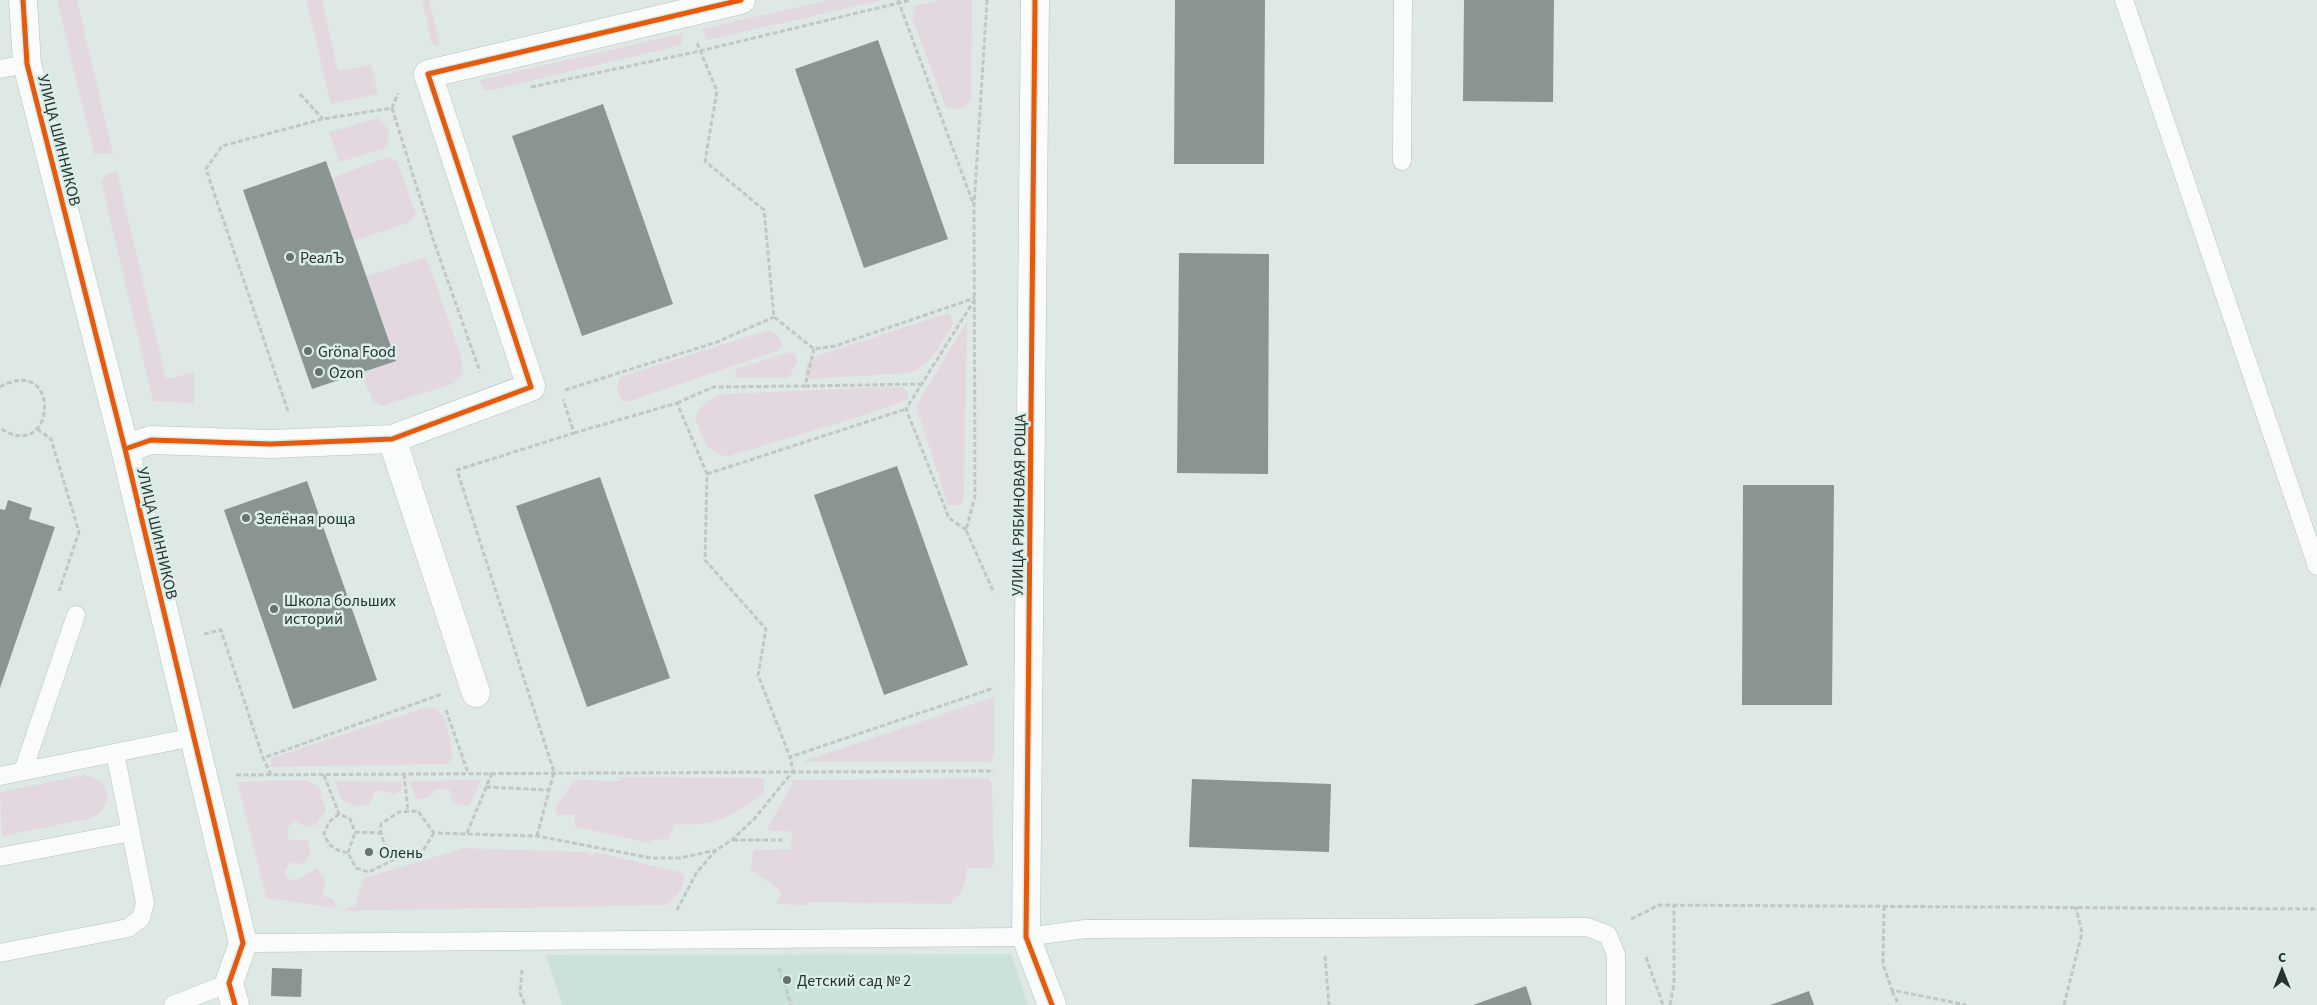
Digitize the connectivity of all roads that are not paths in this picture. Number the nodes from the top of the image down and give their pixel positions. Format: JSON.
{"nodes":[{"id":1,"x":22,"y":0,"type":"edge"},
{"id":2,"x":741,"y":0,"type":"edge"},
{"id":3,"x":1035,"y":0,"type":"edge"},
{"id":4,"x":1403,"y":0,"type":"edge"},
{"id":5,"x":2124,"y":0,"type":"edge"},
{"id":6,"x":27,"y":64,"type":"junction"},
{"id":7,"x":0,"y":69,"type":"edge"},
{"id":8,"x":1402,"y":161,"type":"dead end"},
{"id":9,"x":392,"y":439,"type":"junction"},
{"id":10,"x":125,"y":449,"type":"junction"},
{"id":11,"x":2317,"y":566,"type":"edge"},
{"id":12,"x":76,"y":615,"type":"dead end"},
{"id":13,"x":473,"y":684,"type":"road end"},
{"id":14,"x":193,"y":737,"type":"junction"},
{"id":15,"x":115,"y":753,"type":"junction"},
{"id":16,"x":23,"y":771,"type":"junction"},
{"id":17,"x":0,"y":776,"type":"edge"},
{"id":18,"x":131,"y":832,"type":"junction"},
{"id":19,"x":0,"y":857,"type":"edge"},
{"id":20,"x":1026,"y":937,"type":"junction"},
{"id":21,"x":243,"y":943,"type":"junction"},
{"id":22,"x":0,"y":953,"type":"edge"},
{"id":23,"x":232,"y":994,"type":"edge"},
{"id":24,"x":173,"y":1005,"type":"edge"},
{"id":25,"x":1052,"y":1005,"type":"edge"},
{"id":26,"x":1616,"y":1005,"type":"edge"}],
"edges":[{"from":1,"to":6,"type":"street","name":"УЛИЦА ШИННИКОВ"},
{"from":2,"to":9,"type":"street"},
{"from":3,"to":20,"type":"street","name":"УЛИЦА РЯБИНОВАЯ РОЩА"},
{"from":4,"to":8,"type":"lane"},
{"from":5,"to":11,"type":"lane"},
{"from":6,"to":7,"type":"lane"},
{"from":6,"to":10,"type":"street","name":"УЛИЦА ШИННИКОВ"},
{"from":9,"to":10,"type":"street"},
{"from":9,"to":13,"type":"street"},
{"from":10,"to":14,"type":"street","name":"УЛИЦА ШИННИКОВ"},
{"from":12,"to":16,"type":"lane"},
{"from":14,"to":15,"type":"lane"},
{"from":14,"to":21,"type":"street","name":"УЛИЦА ШИННИКОВ"},
{"from":15,"to":16,"type":"lane"},
{"from":15,"to":18,"type":"lane"},
{"from":16,"to":17,"type":"lane"},
{"from":18,"to":19,"type":"lane"},
{"from":18,"to":22,"type":"lane"},
{"from":20,"to":21,"type":"lane"},
{"from":20,"to":25,"type":"street","name":"УЛИЦА РЯБИНОВАЯ РОЩА"},
{"from":20,"to":26,"type":"lane"},
{"from":21,"to":23,"type":"street"},
{"from":23,"to":24,"type":"lane"}]}
